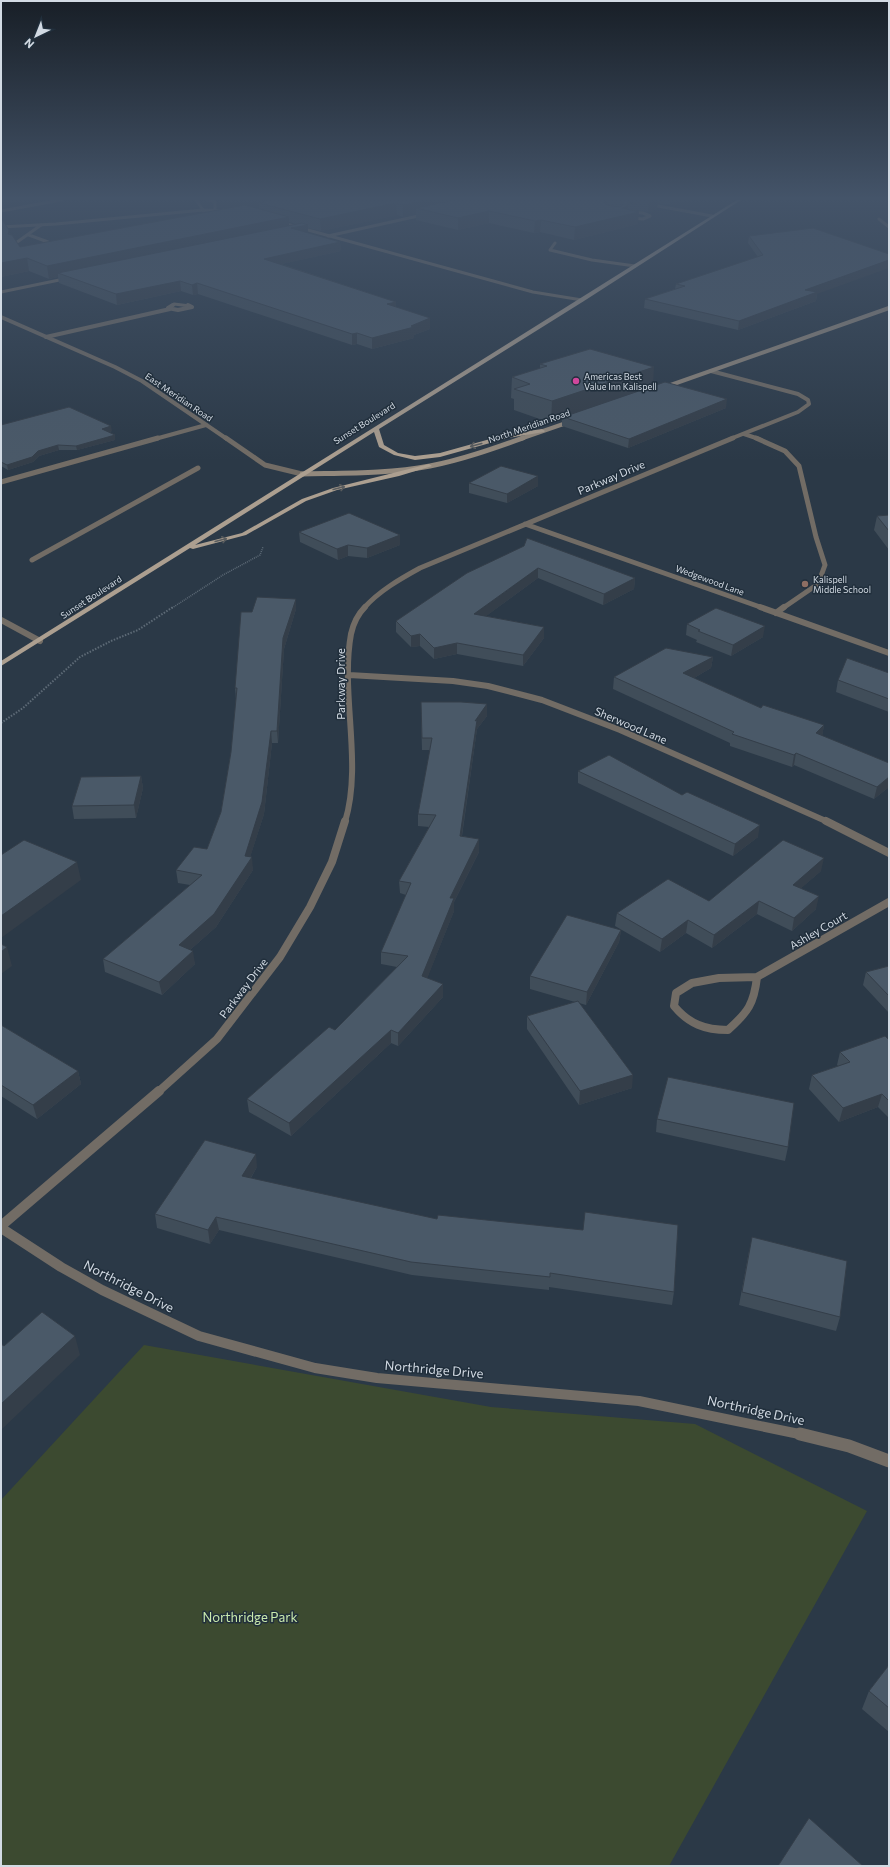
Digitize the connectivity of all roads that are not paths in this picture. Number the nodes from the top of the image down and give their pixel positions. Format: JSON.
{"nodes":[{"id":1,"x":24,"y":287,"type":"edge"},
{"id":2,"x":515,"y":287,"type":"edge"},
{"id":3,"x":602,"y":287,"type":"edge"},
{"id":4,"x":1,"y":292,"type":"edge"},
{"id":5,"x":582,"y":300,"type":"junction"},
{"id":6,"x":889,"y":308,"type":"edge"},
{"id":7,"x":170,"y":309,"type":"junction"},
{"id":8,"x":1,"y":317,"type":"edge"},
{"id":9,"x":46,"y":336,"type":"junction"},
{"id":10,"x":711,"y":371,"type":"junction"},
{"id":11,"x":659,"y":390,"type":"edge"},
{"id":12,"x":577,"y":419,"type":"edge"},
{"id":13,"x":206,"y":425,"type":"junction"},
{"id":14,"x":376,"y":428,"type":"junction"},
{"id":15,"x":542,"y":431,"type":"junction"},
{"id":16,"x":744,"y":434,"type":"junction"},
{"id":17,"x":429,"y":466,"type":"junction"},
{"id":18,"x":198,"y":468,"type":"dead end"},
{"id":19,"x":302,"y":474,"type":"junction"},
{"id":20,"x":1,"y":482,"type":"edge"},
{"id":21,"x":525,"y":524,"type":"junction"},
{"id":22,"x":183,"y":549,"type":"junction"},
{"id":23,"x":32,"y":560,"type":"dead end"},
{"id":24,"x":776,"y":613,"type":"junction"},
{"id":25,"x":1,"y":620,"type":"edge"},
{"id":26,"x":40,"y":641,"type":"junction"},
{"id":27,"x":889,"y":653,"type":"edge"},
{"id":28,"x":1,"y":664,"type":"edge"},
{"id":29,"x":349,"y":675,"type":"junction"},
{"id":30,"x":889,"y":853,"type":"edge"},
{"id":31,"x":889,"y":902,"type":"edge"},
{"id":32,"x":757,"y":978,"type":"junction"},
{"id":33,"x":1,"y":1227,"type":"edge"},
{"id":34,"x":889,"y":1461,"type":"edge"}],
"edges":[{"from":1,"to":4,"type":"street"},
{"from":2,"to":5,"type":"street"},
{"from":3,"to":5,"type":"main road","name":"Sunset Boulevard"},
{"from":5,"to":14,"type":"main road","name":"Sunset Boulevard"},
{"from":6,"to":10,"type":"main road"},
{"from":7,"to":7,"type":"street"},
{"from":7,"to":9,"type":"street"},
{"from":8,"to":9,"type":"street","name":"East Meridian Road"},
{"from":9,"to":13,"type":"street","name":"East Meridian Road"},
{"from":10,"to":11,"type":"main road"},
{"from":10,"to":16,"type":"street","name":"Parkway Drive"},
{"from":12,"to":15,"type":"main road","name":"North Meridian Road"},
{"from":13,"to":19,"type":"street","name":"East Meridian Road"},
{"from":13,"to":20,"type":"street"},
{"from":15,"to":14,"type":"main road","one_way":true},
{"from":14,"to":19,"type":"main road","name":"Sunset Boulevard"},
{"from":15,"to":17,"type":"main road","name":"North Meridian Road"},
{"from":16,"to":21,"type":"street","name":"Parkway Drive"},
{"from":16,"to":24,"type":"street"},
{"from":17,"to":19,"type":"main road","name":"North Meridian Road"},
{"from":22,"to":17,"type":"main road","one_way":true},
{"from":18,"to":23,"type":"street"},
{"from":19,"to":22,"type":"main road","name":"Sunset Boulevard"},
{"from":21,"to":24,"type":"street","name":"Wedgewood Lane"},
{"from":21,"to":29,"type":"street","name":"Parkway Drive"},
{"from":22,"to":26,"type":"main road","name":"Sunset Boulevard"},
{"from":24,"to":27,"type":"street","name":"Wedgewood Lane"},
{"from":25,"to":26,"type":"street"},
{"from":26,"to":28,"type":"main road","name":"Sunset Boulevard"},
{"from":29,"to":30,"type":"street","name":"Sherwood Lane"},
{"from":29,"to":33,"type":"street","name":"Parkway Drive"},
{"from":31,"to":32,"type":"street","name":"Ashley Court"},
{"from":32,"to":32,"type":"street","name":"Ashley Court"},
{"from":33,"to":34,"type":"street","name":"Northridge Drive"}]}
